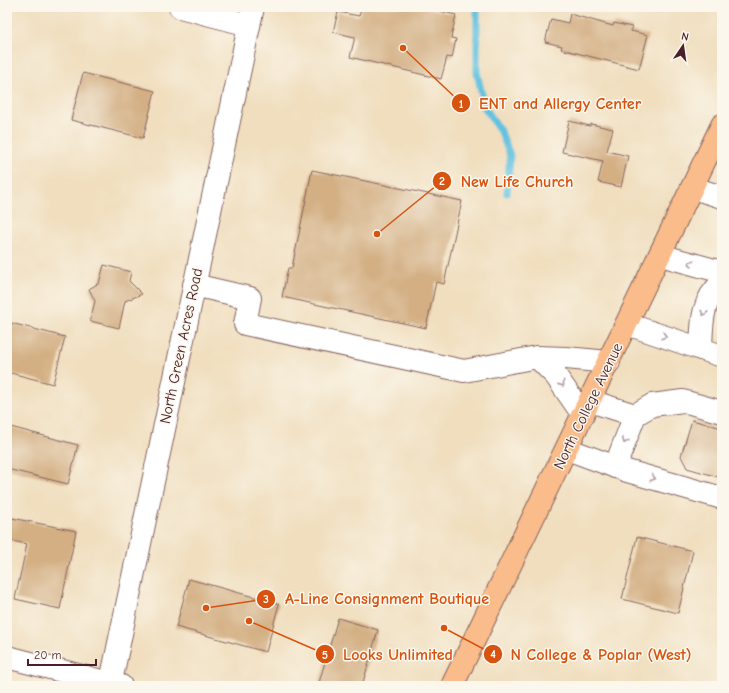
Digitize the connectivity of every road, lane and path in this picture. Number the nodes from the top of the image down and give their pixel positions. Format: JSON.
{"nodes":[{"id":1,"x":180,"y":7,"type":"edge"},
{"id":2,"x":251,"y":16,"type":"edge"},
{"id":3,"x":722,"y":125,"type":"edge"},
{"id":4,"x":693,"y":188,"type":"junction"},
{"id":5,"x":722,"y":197,"type":"edge"},
{"id":6,"x":660,"y":255,"type":"junction"},
{"id":7,"x":722,"y":272,"type":"edge"},
{"id":8,"x":722,"y":283,"type":"edge"},
{"id":9,"x":194,"y":285,"type":"junction"},
{"id":10,"x":627,"y":324,"type":"junction"},
{"id":11,"x":701,"y":348,"type":"junction"},
{"id":12,"x":722,"y":356,"type":"edge"},
{"id":13,"x":537,"y":357,"type":"junction"},
{"id":14,"x":609,"y":362,"type":"junction"},
{"id":15,"x":663,"y":404,"type":"junction"},
{"id":16,"x":587,"y":408,"type":"junction"},
{"id":17,"x":722,"y":412,"type":"edge"},
{"id":18,"x":635,"y":415,"type":"junction"},
{"id":19,"x":722,"y":421,"type":"edge"},
{"id":20,"x":567,"y":449,"type":"junction"},
{"id":21,"x":615,"y":467,"type":"junction"},
{"id":22,"x":722,"y":498,"type":"edge"},
{"id":23,"x":7,"y":657,"type":"edge"},
{"id":24,"x":114,"y":685,"type":"edge"},
{"id":25,"x":452,"y":686,"type":"edge"}],
"edges":[{"from":1,"to":2,"type":"street"},
{"from":2,"to":9,"type":"street","name":"North Green Acres Road"},
{"from":3,"to":4,"type":"main road","name":"North College Avenue"},
{"from":4,"to":5,"type":"street"},
{"from":4,"to":6,"type":"main road","name":"North College Avenue"},
{"from":7,"to":6,"type":"street","one_way":true},
{"from":6,"to":10,"type":"main road","name":"North College Avenue"},
{"from":8,"to":11,"type":"street","one_way":true},
{"from":9,"to":13,"type":"street"},
{"from":9,"to":24,"type":"street","name":"North Green Acres Road"},
{"from":10,"to":11,"type":"street","one_way":true},
{"from":10,"to":14,"type":"main road","name":"North College Avenue"},
{"from":11,"to":12,"type":"street"},
{"from":13,"to":14,"type":"street"},
{"from":13,"to":16,"type":"street","one_way":true},
{"from":14,"to":16,"type":"main road","name":"North College Avenue"},
{"from":15,"to":17,"type":"street"},
{"from":15,"to":18,"type":"street"},
{"from":15,"to":19,"type":"street"},
{"from":16,"to":18,"type":"street"},
{"from":16,"to":20,"type":"main road","name":"North College Avenue"},
{"from":18,"to":21,"type":"street","one_way":true},
{"from":20,"to":21,"type":"street"},
{"from":20,"to":25,"type":"main road","name":"North College Avenue"},
{"from":21,"to":22,"type":"street","one_way":true},
{"from":23,"to":24,"type":"street"}]}
